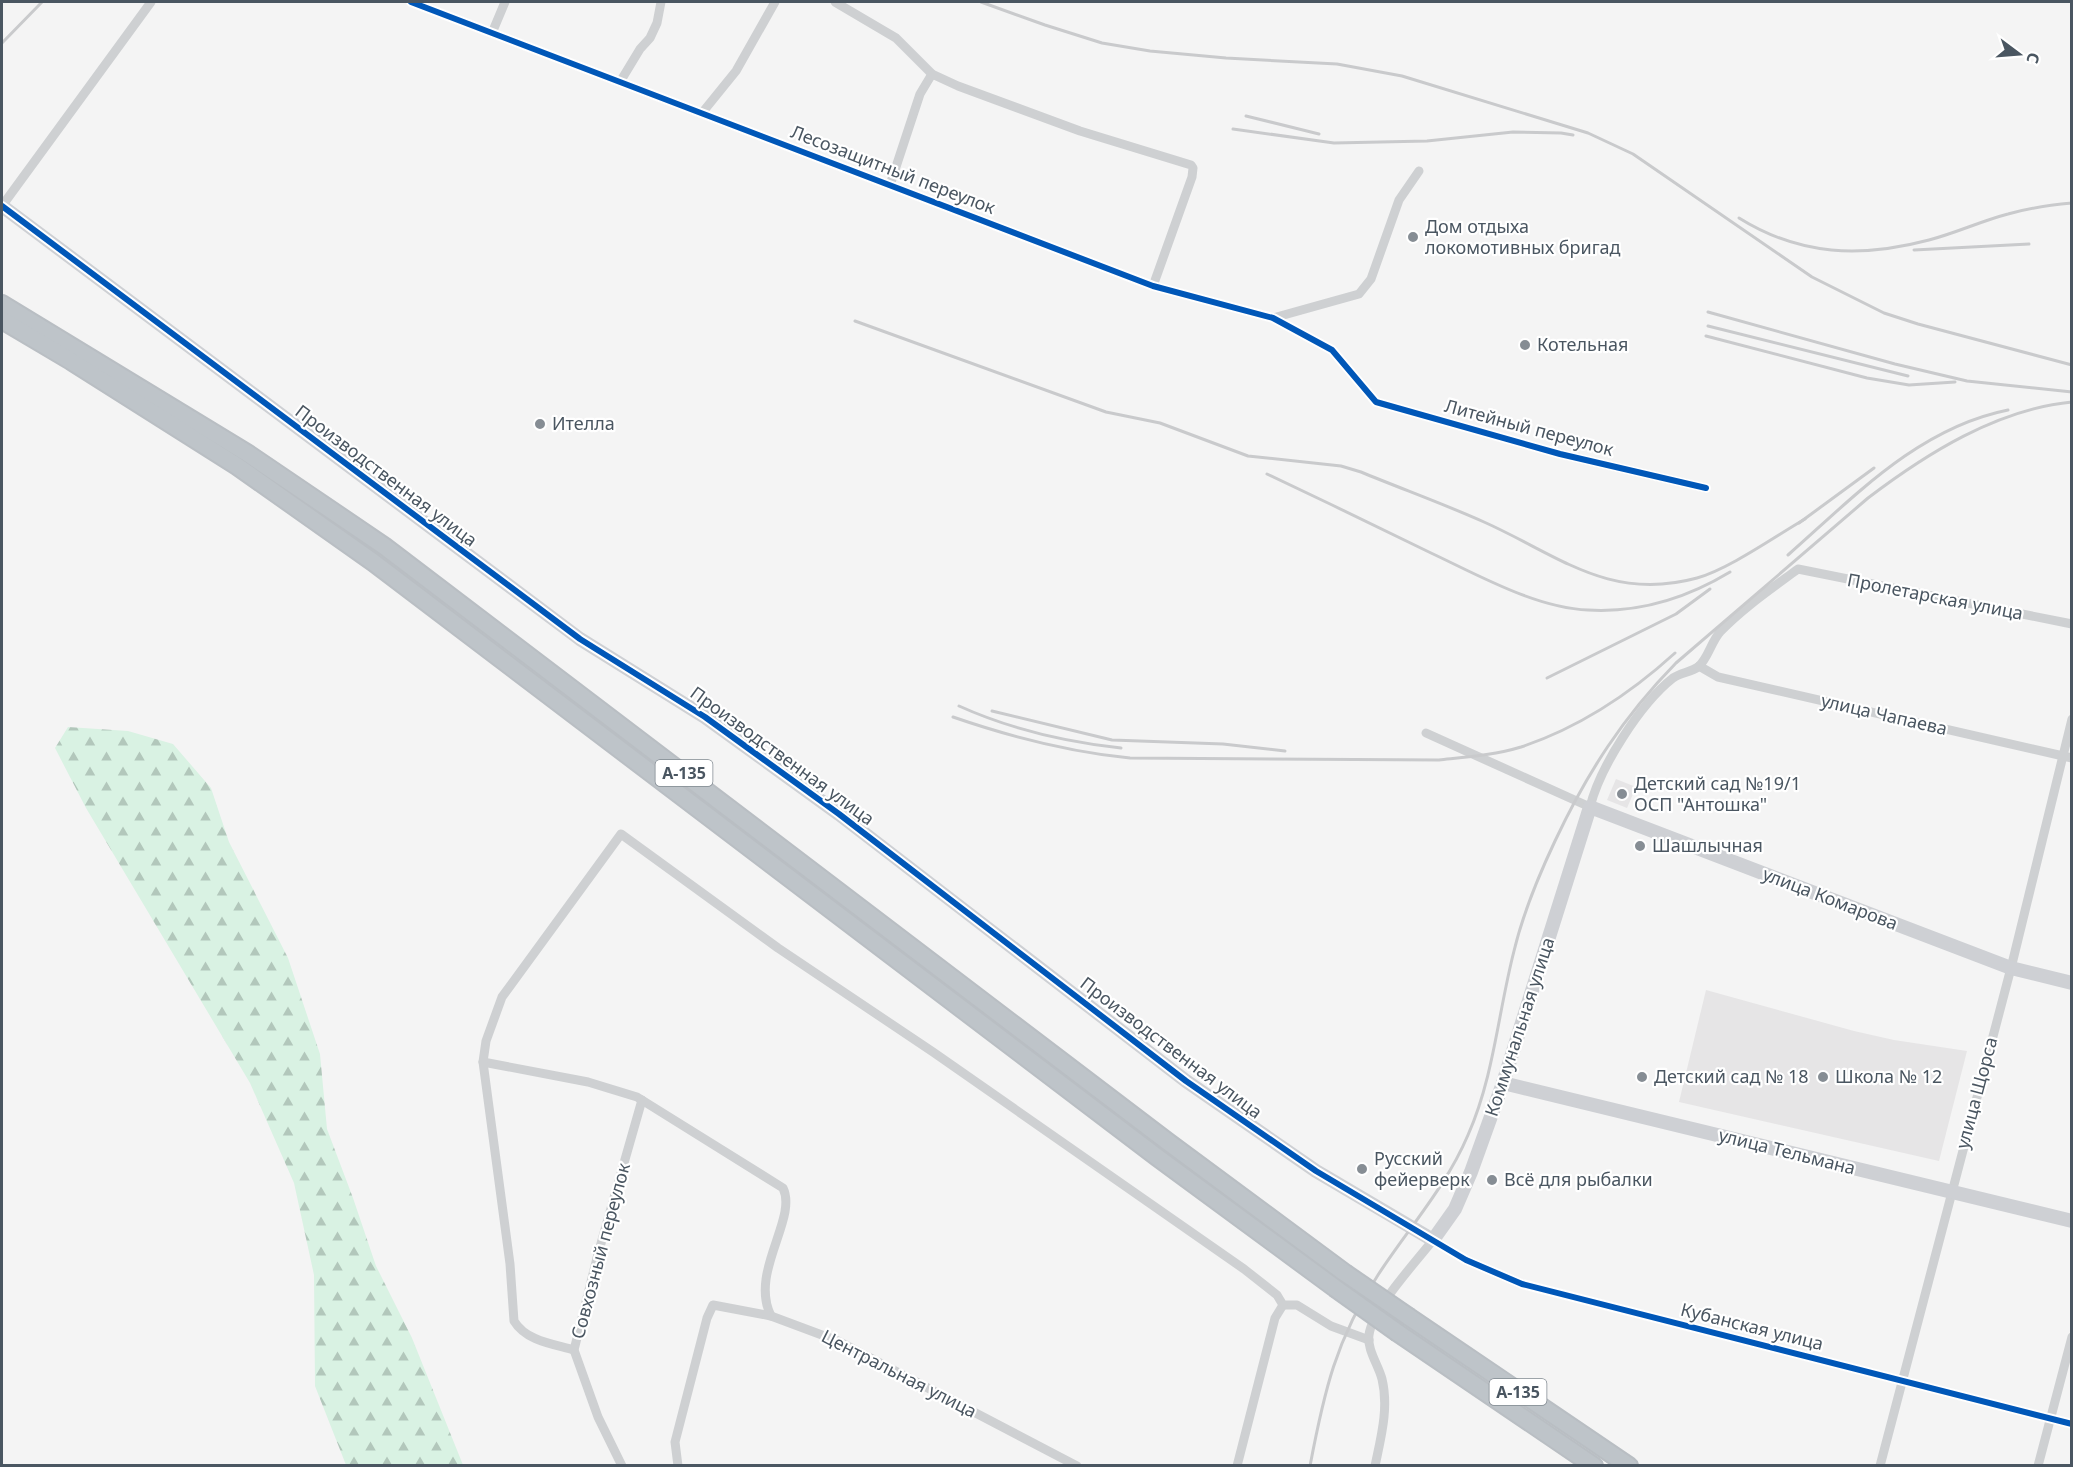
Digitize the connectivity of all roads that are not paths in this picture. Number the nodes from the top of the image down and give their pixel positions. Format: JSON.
{"nodes":[{"id":1,"x":151,"y":2,"type":"edge"},
{"id":2,"x":411,"y":2,"type":"edge"},
{"id":3,"x":505,"y":2,"type":"edge"},
{"id":4,"x":661,"y":2,"type":"edge"},
{"id":5,"x":775,"y":2,"type":"edge"},
{"id":6,"x":835,"y":2,"type":"edge"},
{"id":7,"x":492,"y":33,"type":"junction"},
{"id":8,"x":932,"y":74,"type":"junction"},
{"id":9,"x":620,"y":82,"type":"junction"},
{"id":10,"x":702,"y":113,"type":"junction"},
{"id":11,"x":1419,"y":171,"type":"dead end"},
{"id":12,"x":890,"y":185,"type":"junction"},
{"id":13,"x":2,"y":206,"type":"edge"},
{"id":14,"x":1153,"y":286,"type":"junction"},
{"id":15,"x":2,"y":304,"type":"edge"},
{"id":16,"x":1273,"y":318,"type":"junction"},
{"id":17,"x":2,"y":320,"type":"edge"},
{"id":18,"x":1355,"y":377,"type":"joint"},
{"id":19,"x":1706,"y":488,"type":"dead end"},
{"id":20,"x":2072,"y":624,"type":"edge"},
{"id":21,"x":1699,"y":666,"type":"junction"},
{"id":22,"x":2072,"y":719,"type":"edge"},
{"id":23,"x":1426,"y":733,"type":"dead end"},
{"id":24,"x":2067,"y":757,"type":"edge"},
{"id":25,"x":1590,"y":807,"type":"junction"},
{"id":26,"x":2011,"y":968,"type":"junction"},
{"id":27,"x":2072,"y":983,"type":"edge"},
{"id":28,"x":483,"y":1062,"type":"junction"},
{"id":29,"x":1503,"y":1083,"type":"junction"},
{"id":30,"x":642,"y":1100,"type":"junction"},
{"id":31,"x":1950,"y":1192,"type":"junction"},
{"id":32,"x":2072,"y":1221,"type":"edge"},
{"id":33,"x":1433,"y":1240,"type":"junction"},
{"id":34,"x":1283,"y":1305,"type":"junction"},
{"id":35,"x":771,"y":1316,"type":"junction"},
{"id":36,"x":2072,"y":1337,"type":"edge"},
{"id":37,"x":1369,"y":1341,"type":"junction"},
{"id":38,"x":574,"y":1350,"type":"junction"},
{"id":39,"x":2068,"y":1366,"type":"edge"},
{"id":40,"x":1902,"y":1380,"type":"junction"},
{"id":41,"x":2050,"y":1419,"type":"junction"},
{"id":42,"x":2072,"y":1424,"type":"edge"},
{"id":43,"x":622,"y":1466,"type":"edge"},
{"id":44,"x":678,"y":1466,"type":"edge"},
{"id":45,"x":1077,"y":1466,"type":"edge"},
{"id":46,"x":1237,"y":1466,"type":"edge"},
{"id":47,"x":1375,"y":1466,"type":"edge"},
{"id":48,"x":1594,"y":1466,"type":"edge"},
{"id":49,"x":1629,"y":1466,"type":"edge"},
{"id":50,"x":1880,"y":1466,"type":"edge"},
{"id":51,"x":2038,"y":1466,"type":"edge"}],
"edges":[{"from":1,"to":13,"type":"street"},
{"from":2,"to":7,"type":"street","name":"Лесозащитный переулок"},
{"from":3,"to":7,"type":"street"},
{"from":4,"to":9,"type":"street"},
{"from":5,"to":10,"type":"street"},
{"from":6,"to":8,"type":"street"},
{"from":7,"to":9,"type":"street","name":"Лесозащитный переулок"},
{"from":8,"to":12,"type":"street"},
{"from":8,"to":14,"type":"street"},
{"from":9,"to":10,"type":"street","name":"Лесозащитный переулок"},
{"from":10,"to":12,"type":"street","name":"Лесозащитный переулок"},
{"from":11,"to":16,"type":"street"},
{"from":12,"to":14,"type":"street","name":"Лесозащитный переулок"},
{"from":13,"to":33,"type":"street","name":"Производственная улица"},
{"from":14,"to":16,"type":"street","name":"Лесозащитный переулок"},
{"from":15,"to":49,"type":"highway","number":"А-135","bridge":true},
{"from":16,"to":18,"type":"street","name":"Лесозащитный переулок"},
{"from":17,"to":48,"type":"highway","number":"А-135","bridge":true},
{"from":18,"to":19,"type":"street","name":"Литейный переулок"},
{"from":20,"to":21,"type":"street","name":"Пролетарская улица"},
{"from":21,"to":24,"type":"street","name":"улица Чапаева"},
{"from":21,"to":25,"type":"street"},
{"from":22,"to":24,"type":"street","name":"улица Щорса"},
{"from":23,"to":25,"type":"street"},
{"from":24,"to":26,"type":"street","name":"улица Щорса"},
{"from":25,"to":26,"type":"street","name":"улица Комарова"},
{"from":25,"to":29,"type":"street","name":"Коммунальная улица"},
{"from":26,"to":27,"type":"street","name":"улица Комарова"},
{"from":26,"to":31,"type":"street","name":"улица Щорса"},
{"from":28,"to":30,"type":"street"},
{"from":28,"to":34,"type":"street"},
{"from":28,"to":38,"type":"street"},
{"from":29,"to":31,"type":"street","name":"улица Тельмана"},
{"from":29,"to":33,"type":"street","name":"Коммунальная улица"},
{"from":30,"to":35,"type":"street"},
{"from":30,"to":38,"type":"street","name":"Совхозный переулок"},
{"from":31,"to":32,"type":"street","name":"улица Тельмана"},
{"from":31,"to":40,"type":"street","name":"улица Щорса"},
{"from":33,"to":37,"type":"street"},
{"from":33,"to":40,"type":"street","name":"Кубанская улица"},
{"from":34,"to":37,"type":"street"},
{"from":34,"to":46,"type":"street"},
{"from":35,"to":44,"type":"street","name":"Центральная улица"},
{"from":35,"to":45,"type":"street","name":"Центральная улица"},
{"from":36,"to":39,"type":"street"},
{"from":37,"to":47,"type":"street"},
{"from":38,"to":43,"type":"street","name":"Совхозный переулок"},
{"from":39,"to":41,"type":"street"},
{"from":40,"to":41,"type":"street","name":"Кубанская улица"},
{"from":40,"to":50,"type":"street","name":"улица Щорса"},
{"from":41,"to":42,"type":"street","name":"Кубанская улица"},
{"from":41,"to":51,"type":"street"}]}
